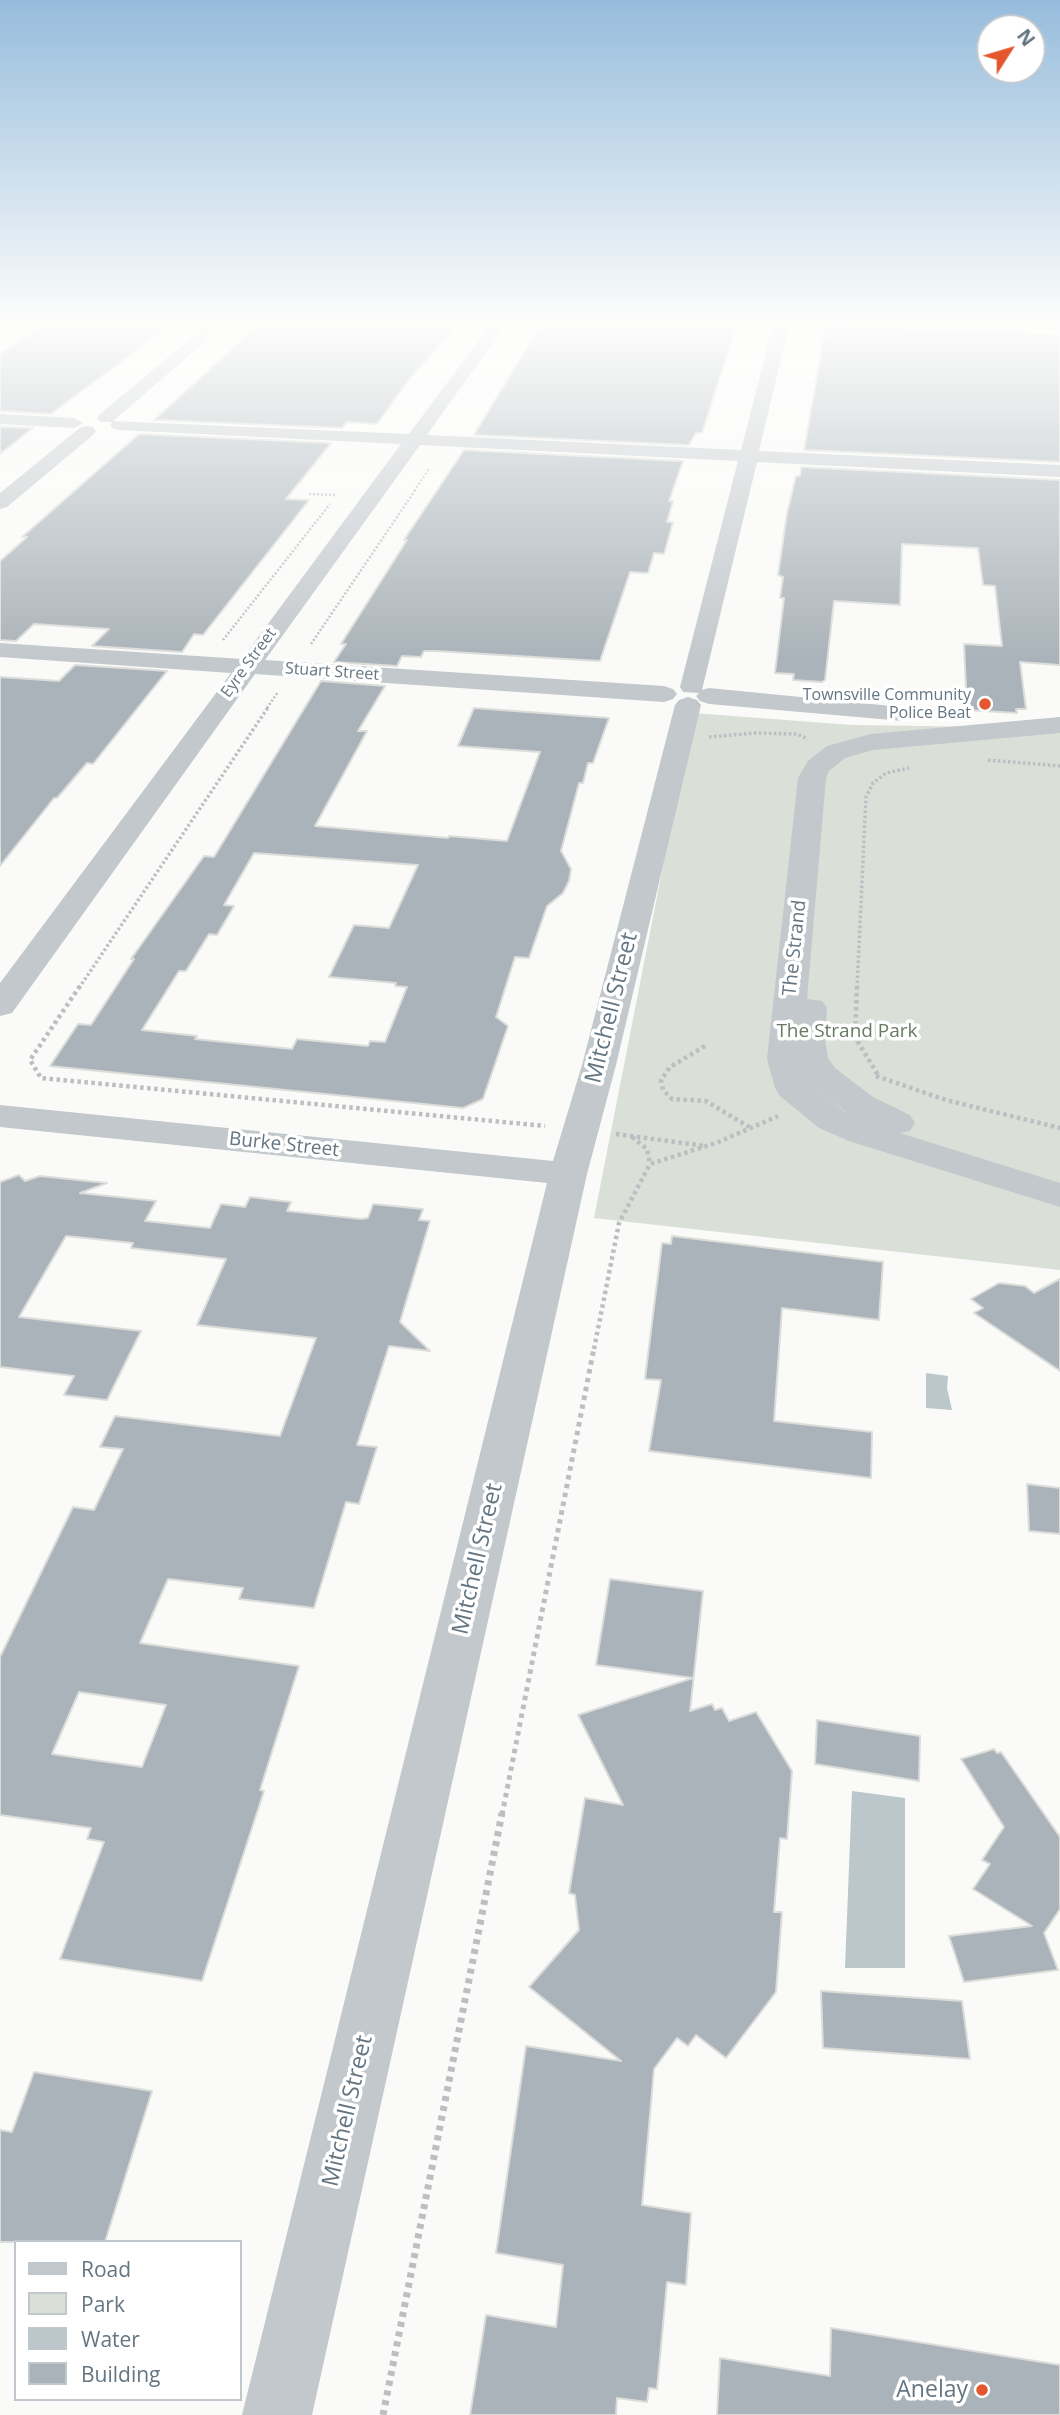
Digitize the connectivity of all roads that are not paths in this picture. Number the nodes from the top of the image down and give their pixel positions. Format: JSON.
{"nodes":[{"id":1,"x":74,"y":434,"type":"edge"},
{"id":2,"x":314,"y":434,"type":"edge"},
{"id":3,"x":419,"y":434,"type":"edge"},
{"id":4,"x":755,"y":434,"type":"edge"},
{"id":5,"x":414,"y":440,"type":"junction"},
{"id":6,"x":750,"y":456,"type":"junction"},
{"id":7,"x":1060,"y":471,"type":"edge"},
{"id":8,"x":0,"y":503,"type":"edge"},
{"id":9,"x":0,"y":650,"type":"edge"},
{"id":10,"x":247,"y":666,"type":"junction"},
{"id":11,"x":687,"y":704,"type":"junction"},
{"id":12,"x":903,"y":713,"type":"dead end"},
{"id":13,"x":1060,"y":725,"type":"edge"},
{"id":14,"x":1060,"y":736,"type":"edge"},
{"id":15,"x":846,"y":757,"type":"junction"},
{"id":16,"x":0,"y":1006,"type":"edge"},
{"id":17,"x":0,"y":1116,"type":"edge"},
{"id":18,"x":575,"y":1152,"type":"junction"},
{"id":19,"x":1060,"y":1173,"type":"edge"},
{"id":20,"x":1060,"y":1195,"type":"edge"},
{"id":21,"x":277,"y":2415,"type":"edge"}],
"edges":[{"from":1,"to":8,"type":"street"},
{"from":2,"to":5,"type":"street"},
{"from":3,"to":5,"type":"street","name":"Eyre Street"},
{"from":4,"to":6,"type":"street","name":"Mitchell Street"},
{"from":5,"to":6,"type":"street"},
{"from":5,"to":10,"type":"street","name":"Eyre Street"},
{"from":6,"to":7,"type":"street"},
{"from":6,"to":11,"type":"street","name":"Mitchell Street"},
{"from":9,"to":10,"type":"street","name":"Stuart Street"},
{"from":10,"to":11,"type":"street","name":"Stuart Street"},
{"from":10,"to":16,"type":"street","name":"Eyre Street"},
{"from":11,"to":12,"type":"street","name":"Stuart Street"},
{"from":11,"to":18,"type":"street","name":"Mitchell Street"},
{"from":13,"to":15,"type":"street","name":"The Strand"},
{"from":14,"to":15,"type":"street","name":"The Strand"},
{"from":15,"to":19,"type":"street","name":"The Strand"},
{"from":15,"to":20,"type":"street","name":"The Strand"},
{"from":17,"to":18,"type":"street","name":"Burke Street"},
{"from":18,"to":21,"type":"street","name":"Mitchell Street"}]}
